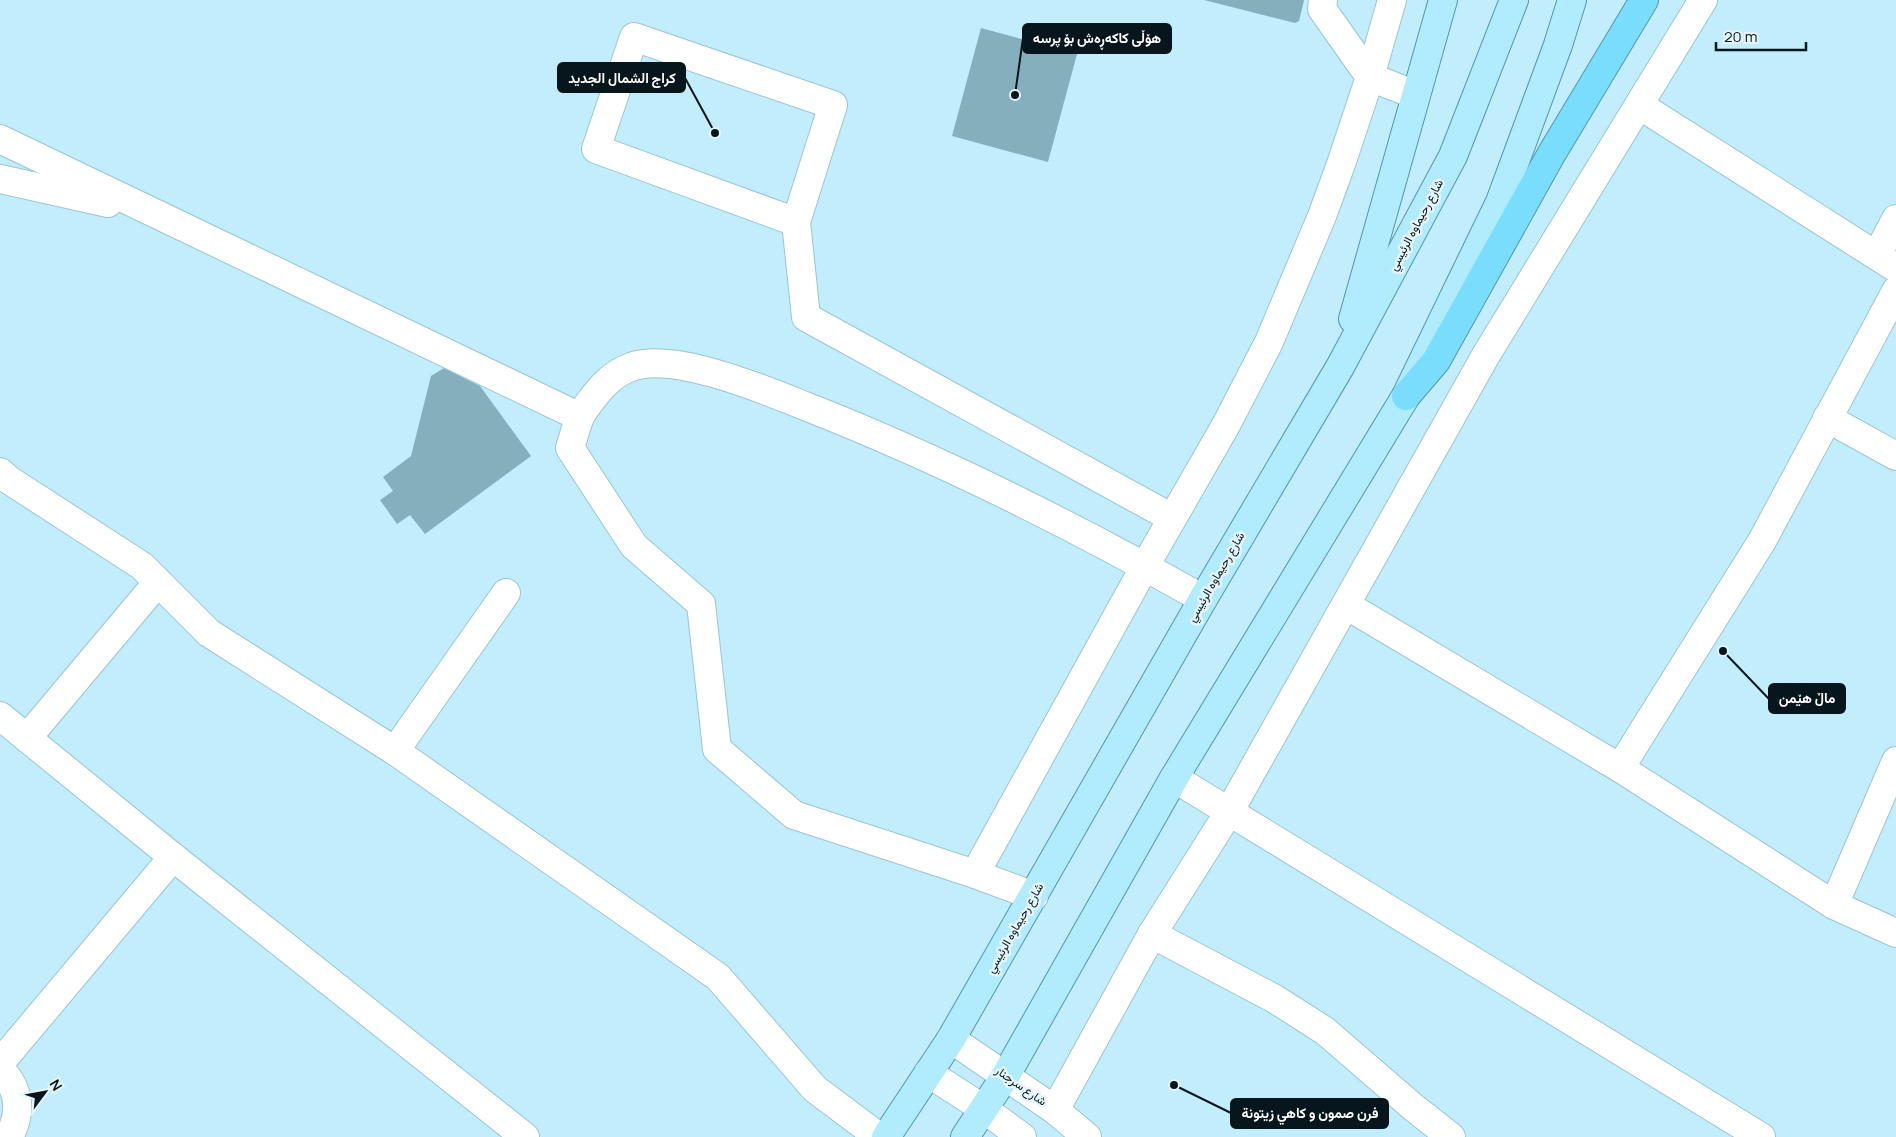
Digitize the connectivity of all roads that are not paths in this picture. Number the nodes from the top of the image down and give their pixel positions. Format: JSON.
{"nodes":[{"id":1,"x":1323,"y":0,"type":"edge"},
{"id":2,"x":1392,"y":0,"type":"edge"},
{"id":3,"x":1443,"y":0,"type":"edge"},
{"id":4,"x":1514,"y":0,"type":"edge"},
{"id":5,"x":1572,"y":0,"type":"edge"},
{"id":6,"x":1644,"y":0,"type":"edge"},
{"id":7,"x":1703,"y":0,"type":"edge"},
{"id":8,"x":1370,"y":77,"type":"junction"},
{"id":9,"x":1416,"y":95,"type":"junction"},
{"id":10,"x":1639,"y":105,"type":"junction"},
{"id":11,"x":0,"y":139,"type":"edge"},
{"id":12,"x":0,"y":179,"type":"edge"},
{"id":13,"x":156,"y":214,"type":"junction"},
{"id":14,"x":1896,"y":219,"type":"edge"},
{"id":15,"x":796,"y":222,"type":"junction"},
{"id":16,"x":1887,"y":262,"type":"edge"},
{"id":17,"x":1896,"y":291,"type":"edge"},
{"id":18,"x":1340,"y":367,"type":"junction"},
{"id":19,"x":1406,"y":396,"type":"junction"},
{"id":20,"x":580,"y":417,"type":"junction"},
{"id":21,"x":1827,"y":418,"type":"junction"},
{"id":22,"x":1896,"y":456,"type":"edge"},
{"id":23,"x":0,"y":472,"type":"edge"},
{"id":24,"x":1172,"y":518,"type":"junction"},
{"id":25,"x":1144,"y":566,"type":"junction"},
{"id":26,"x":158,"y":582,"type":"junction"},
{"id":27,"x":506,"y":593,"type":"dead end"},
{"id":28,"x":1203,"y":599,"type":"junction"},
{"id":29,"x":1346,"y":604,"type":"junction"},
{"id":30,"x":0,"y":716,"type":"edge"},
{"id":31,"x":27,"y":738,"type":"junction"},
{"id":32,"x":395,"y":751,"type":"junction"},
{"id":33,"x":1896,"y":761,"type":"edge"},
{"id":34,"x":1620,"y":768,"type":"junction"},
{"id":35,"x":1174,"y":778,"type":"junction"},
{"id":36,"x":1229,"y":812,"type":"junction"},
{"id":37,"x":172,"y":857,"type":"junction"},
{"id":38,"x":975,"y":874,"type":"junction"},
{"id":39,"x":1034,"y":896,"type":"junction"},
{"id":40,"x":1834,"y":905,"type":"junction"},
{"id":41,"x":1896,"y":933,"type":"edge"},
{"id":42,"x":1152,"y":934,"type":"junction"},
{"id":43,"x":951,"y":1039,"type":"junction"},
{"id":44,"x":0,"y":1063,"type":"edge"},
{"id":45,"x":0,"y":1069,"type":"edge"},
{"id":46,"x":928,"y":1073,"type":"junction"},
{"id":47,"x":1006,"y":1075,"type":"junction"},
{"id":48,"x":984,"y":1109,"type":"junction"},
{"id":49,"x":1055,"y":1110,"type":"junction"},
{"id":50,"x":9,"y":1137,"type":"edge"},
{"id":51,"x":525,"y":1137,"type":"edge"},
{"id":52,"x":879,"y":1137,"type":"edge"},
{"id":53,"x":886,"y":1137,"type":"edge"},
{"id":54,"x":966,"y":1137,"type":"edge"},
{"id":55,"x":1022,"y":1137,"type":"edge"},
{"id":56,"x":1087,"y":1137,"type":"edge"},
{"id":57,"x":1452,"y":1137,"type":"edge"},
{"id":58,"x":1761,"y":1137,"type":"edge"}],
"edges":[{"from":1,"to":8,"type":"street"},
{"from":2,"to":8,"type":"street"},
{"from":3,"to":9,"type":"main road"},
{"from":4,"to":18,"type":"main road","name":"شارع رحيماوه الرئيسي"},
{"from":5,"to":19,"type":"main road"},
{"from":6,"to":19,"type":"highway"},
{"from":7,"to":10,"type":"street"},
{"from":8,"to":9,"type":"street"},
{"from":8,"to":24,"type":"street"},
{"from":9,"to":18,"type":"main road"},
{"from":10,"to":16,"type":"street"},
{"from":10,"to":29,"type":"street"},
{"from":11,"to":13,"type":"street"},
{"from":12,"to":13,"type":"street"},
{"from":13,"to":20,"type":"street"},
{"from":14,"to":16,"type":"street"},
{"from":15,"to":15,"type":"street"},
{"from":15,"to":24,"type":"street"},
{"from":17,"to":21,"type":"street"},
{"from":18,"to":28,"type":"main road","name":"شارع رحيماوه الرئيسي"},
{"from":19,"to":35,"type":"main road"},
{"from":20,"to":25,"type":"street"},
{"from":20,"to":38,"type":"street"},
{"from":21,"to":22,"type":"street"},
{"from":21,"to":34,"type":"street"},
{"from":23,"to":26,"type":"street"},
{"from":24,"to":25,"type":"street"},
{"from":25,"to":28,"type":"street"},
{"from":25,"to":38,"type":"street"},
{"from":26,"to":31,"type":"street"},
{"from":26,"to":32,"type":"street"},
{"from":27,"to":32,"type":"street"},
{"from":28,"to":39,"type":"main road","name":"شارع رحيماوه الرئيسي"},
{"from":29,"to":34,"type":"street"},
{"from":29,"to":36,"type":"street"},
{"from":30,"to":31,"type":"street"},
{"from":31,"to":37,"type":"street"},
{"from":32,"to":52,"type":"street"},
{"from":33,"to":40,"type":"street"},
{"from":34,"to":40,"type":"street"},
{"from":35,"to":36,"type":"street"},
{"from":35,"to":47,"type":"main road"},
{"from":36,"to":42,"type":"street"},
{"from":36,"to":58,"type":"street"},
{"from":37,"to":44,"type":"street"},
{"from":37,"to":51,"type":"street"},
{"from":38,"to":39,"type":"street"},
{"from":39,"to":43,"type":"main road","name":"شارع رحيماوه الرئيسي"},
{"from":40,"to":41,"type":"street"},
{"from":42,"to":49,"type":"street"},
{"from":42,"to":57,"type":"street"},
{"from":43,"to":46,"type":"main road","name":"شارع رحيماوه الرئيسي"},
{"from":43,"to":47,"type":"street","name":"شارع سرجنار"},
{"from":45,"to":50,"type":"street"},
{"from":46,"to":48,"type":"street"},
{"from":46,"to":53,"type":"main road","name":"شارع رحيماوه الرئيسي"},
{"from":47,"to":48,"type":"main road"},
{"from":47,"to":49,"type":"street","name":"شارع سرجنار"},
{"from":48,"to":54,"type":"main road"},
{"from":48,"to":55,"type":"street"},
{"from":49,"to":56,"type":"street","name":"شارع سرجنار"}]}
